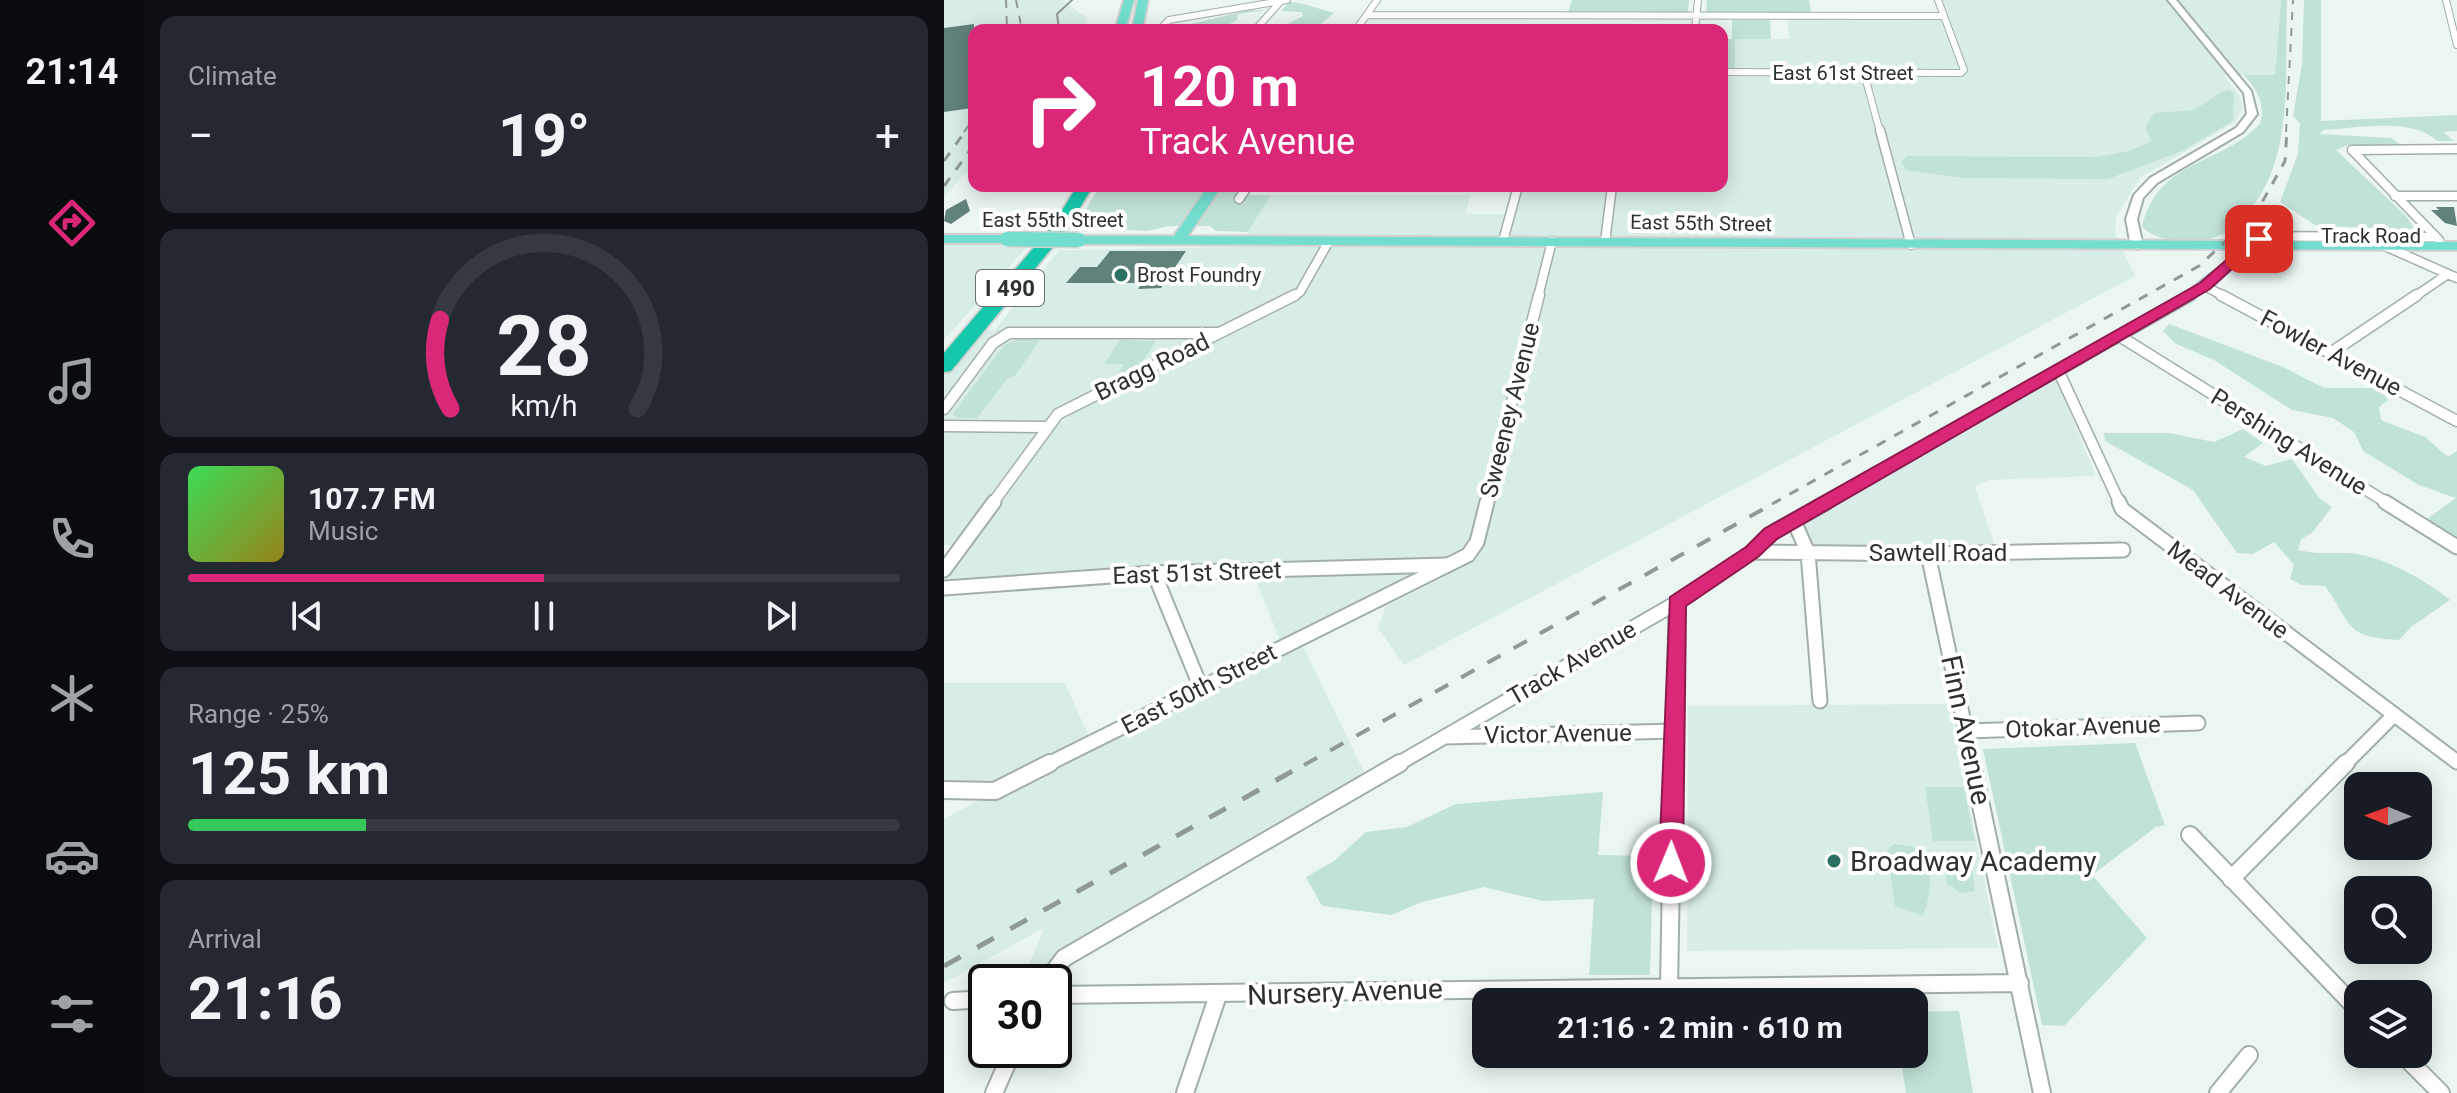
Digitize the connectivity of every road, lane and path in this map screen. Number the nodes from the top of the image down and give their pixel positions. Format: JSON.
{"nodes":[{"id":1,"x":1129,"y":0,"type":"edge"},
{"id":2,"x":1143,"y":0,"type":"edge"},
{"id":3,"x":1287,"y":0,"type":"edge"},
{"id":4,"x":1377,"y":0,"type":"edge"},
{"id":5,"x":1698,"y":0,"type":"edge"},
{"id":6,"x":1938,"y":0,"type":"edge"},
{"id":7,"x":2172,"y":0,"type":"edge"},
{"id":8,"x":2446,"y":0,"type":"edge"},
{"id":9,"x":1281,"y":1,"type":"edge"},
{"id":10,"x":2453,"y":13,"type":"edge"},
{"id":11,"x":1367,"y":15,"type":"junction"},
{"id":12,"x":1696,"y":15,"type":"junction"},
{"id":13,"x":1944,"y":16,"type":"junction"},
{"id":14,"x":1122,"y":24,"type":"edge"},
{"id":15,"x":1138,"y":24,"type":"edge"},
{"id":16,"x":1164,"y":24,"type":"edge"},
{"id":17,"x":1260,"y":24,"type":"edge"},
{"id":18,"x":1360,"y":24,"type":"edge"},
{"id":19,"x":1695,"y":24,"type":"edge"},
{"id":20,"x":2457,"y":45,"type":"edge"},
{"id":21,"x":1728,"y":72,"type":"edge"},
{"id":22,"x":1864,"y":73,"type":"junction"},
{"id":23,"x":2457,"y":149,"type":"edge"},
{"id":24,"x":1064,"y":192,"type":"edge"},
{"id":25,"x":1081,"y":192,"type":"edge"},
{"id":26,"x":1211,"y":192,"type":"edge"},
{"id":27,"x":1244,"y":192,"type":"edge"},
{"id":28,"x":1516,"y":192,"type":"edge"},
{"id":29,"x":1611,"y":192,"type":"edge"},
{"id":30,"x":2395,"y":196,"type":"junction"},
{"id":31,"x":2457,"y":196,"type":"edge"},
{"id":32,"x":1239,"y":199,"type":"dead end"},
{"id":33,"x":944,"y":239,"type":"edge"},
{"id":34,"x":2259,"y":239,"type":"joint"},
{"id":35,"x":1178,"y":240,"type":"junction"},
{"id":36,"x":1329,"y":241,"type":"junction"},
{"id":37,"x":1503,"y":241,"type":"junction"},
{"id":38,"x":1552,"y":241,"type":"junction"},
{"id":39,"x":1605,"y":242,"type":"junction"},
{"id":40,"x":2446,"y":243,"type":"edge"},
{"id":41,"x":1911,"y":245,"type":"junction"},
{"id":42,"x":2137,"y":246,"type":"junction"},
{"id":43,"x":2385,"y":246,"type":"junction"},
{"id":44,"x":2452,"y":276,"type":"edge"},
{"id":45,"x":2205,"y":286,"type":"junction"},
{"id":46,"x":1222,"y":333,"type":"junction"},
{"id":47,"x":2121,"y":337,"type":"junction"},
{"id":48,"x":944,"y":340,"type":"edge"},
{"id":49,"x":2332,"y":352,"type":"junction"},
{"id":50,"x":944,"y":366,"type":"edge"},
{"id":51,"x":2058,"y":370,"type":"junction"},
{"id":52,"x":944,"y":409,"type":"edge"},
{"id":53,"x":2457,"y":421,"type":"edge"},
{"id":54,"x":944,"y":426,"type":"edge"},
{"id":55,"x":1046,"y":427,"type":"junction"},
{"id":56,"x":1794,"y":521,"type":"junction"},
{"id":57,"x":2457,"y":547,"type":"edge"},
{"id":58,"x":2123,"y":550,"type":"dead end"},
{"id":59,"x":1752,"y":552,"type":"junction"},
{"id":60,"x":1808,"y":553,"type":"junction"},
{"id":61,"x":1928,"y":554,"type":"junction"},
{"id":62,"x":1450,"y":565,"type":"junction"},
{"id":63,"x":944,"y":570,"type":"edge"},
{"id":64,"x":1154,"y":573,"type":"junction"},
{"id":65,"x":944,"y":588,"type":"edge"},
{"id":66,"x":1676,"y":603,"type":"junction"},
{"id":67,"x":1201,"y":688,"type":"junction"},
{"id":68,"x":1820,"y":701,"type":"dead end"},
{"id":69,"x":2394,"y":715,"type":"junction"},
{"id":70,"x":2198,"y":723,"type":"dead end"},
{"id":71,"x":1674,"y":731,"type":"junction"},
{"id":72,"x":1967,"y":731,"type":"junction"},
{"id":73,"x":1442,"y":737,"type":"junction"},
{"id":74,"x":2457,"y":762,"type":"edge"},
{"id":75,"x":944,"y":790,"type":"edge"},
{"id":76,"x":2190,"y":835,"type":"dead end"},
{"id":77,"x":2231,"y":879,"type":"junction"},
{"id":78,"x":1060,"y":964,"type":"edge"},
{"id":79,"x":2020,"y":983,"type":"junction"},
{"id":80,"x":1472,"y":988,"type":"edge"},
{"id":81,"x":1669,"y":988,"type":"joint"},
{"id":82,"x":1072,"y":995,"type":"edge"},
{"id":83,"x":1218,"y":995,"type":"junction"},
{"id":84,"x":2344,"y":996,"type":"edge"},
{"id":85,"x":968,"y":1000,"type":"edge"},
{"id":86,"x":953,"y":1001,"type":"dead end"},
{"id":87,"x":2249,"y":1055,"type":"dead end"},
{"id":88,"x":1005,"y":1068,"type":"edge"},
{"id":89,"x":2416,"y":1068,"type":"edge"},
{"id":90,"x":994,"y":1093,"type":"edge"},
{"id":91,"x":1185,"y":1093,"type":"edge"},
{"id":92,"x":2042,"y":1093,"type":"edge"},
{"id":93,"x":2218,"y":1093,"type":"edge"},
{"id":94,"x":2441,"y":1093,"type":"edge"}],
"edges":[{"from":1,"to":14,"type":"main road"},
{"from":2,"to":15,"type":"main road"},
{"from":3,"to":9,"type":"street"},
{"from":4,"to":11,"type":"street"},
{"from":5,"to":12,"type":"street"},
{"from":6,"to":13,"type":"street"},
{"from":7,"to":42,"type":"street"},
{"from":8,"to":10,"type":"street"},
{"from":9,"to":16,"type":"street"},
{"from":9,"to":17,"type":"street"},
{"from":10,"to":20,"type":"street"},
{"from":11,"to":12,"type":"street"},
{"from":11,"to":18,"type":"street"},
{"from":12,"to":13,"type":"street"},
{"from":12,"to":19,"type":"street"},
{"from":13,"to":22,"type":"street","name":"East 61st Street"},
{"from":21,"to":22,"type":"street","name":"East 61st Street"},
{"from":22,"to":41,"type":"street"},
{"from":23,"to":30,"type":"street"},
{"from":24,"to":48,"type":"highway","number":"I 490"},
{"from":25,"to":50,"type":"highway","number":"I 490"},
{"from":26,"to":35,"type":"main road"},
{"from":27,"to":32,"type":"street"},
{"from":28,"to":37,"type":"street"},
{"from":29,"to":39,"type":"street"},
{"from":30,"to":31,"type":"street"},
{"from":30,"to":40,"type":"street"},
{"from":33,"to":35,"type":"main road","name":"East 55th Street","bridge":true},
{"from":34,"to":40,"type":"street","name":"Track Road"},
{"from":34,"to":45,"type":"street","name":"Track Avenue","bridge":true},
{"from":35,"to":36,"type":"main road","name":"East 55th Street"},
{"from":36,"to":37,"type":"main road","name":"East 55th Street"},
{"from":36,"to":46,"type":"street","name":"Bragg Road"},
{"from":37,"to":38,"type":"main road","name":"East 55th Street"},
{"from":38,"to":39,"type":"main road","name":"East 55th Street"},
{"from":38,"to":62,"type":"street","name":"Sweeney Avenue"},
{"from":39,"to":41,"type":"main road","name":"East 55th Street"},
{"from":40,"to":43,"type":"main road","name":"East 55th Street"},
{"from":41,"to":42,"type":"main road","name":"East 55th Street"},
{"from":42,"to":43,"type":"main road","name":"East 55th Street"},
{"from":43,"to":44,"type":"street"},
{"from":44,"to":49,"type":"street"},
{"from":45,"to":47,"type":"street","name":"Track Avenue"},
{"from":45,"to":49,"type":"street","name":"Fowler Avenue"},
{"from":46,"to":52,"type":"street"},
{"from":46,"to":55,"type":"street","name":"Bragg Road"},
{"from":47,"to":51,"type":"street","name":"Track Avenue"},
{"from":47,"to":57,"type":"street","name":"Pershing Avenue"},
{"from":49,"to":53,"type":"street","name":"Fowler Avenue"},
{"from":51,"to":56,"type":"street","name":"Track Avenue"},
{"from":51,"to":69,"type":"street","name":"Mead Avenue"},
{"from":54,"to":55,"type":"street"},
{"from":55,"to":63,"type":"street","name":"Bragg Road"},
{"from":56,"to":59,"type":"street","name":"Track Avenue"},
{"from":56,"to":60,"type":"street"},
{"from":58,"to":61,"type":"street","name":"Sawtell Road"},
{"from":59,"to":60,"type":"street","name":"Sawtell Road"},
{"from":59,"to":66,"type":"street","name":"Track Avenue"},
{"from":60,"to":61,"type":"street","name":"Sawtell Road"},
{"from":60,"to":68,"type":"street"},
{"from":61,"to":72,"type":"street","name":"Finn Avenue"},
{"from":62,"to":64,"type":"street","name":"East 51st Street"},
{"from":62,"to":67,"type":"street","name":"East 50th Street"},
{"from":64,"to":65,"type":"street","name":"East 51st Street"},
{"from":64,"to":67,"type":"street"},
{"from":66,"to":71,"type":"street"},
{"from":66,"to":73,"type":"street","name":"Track Avenue"},
{"from":67,"to":75,"type":"street","name":"East 50th Street"},
{"from":69,"to":74,"type":"street","name":"Mead Avenue"},
{"from":69,"to":77,"type":"street"},
{"from":70,"to":72,"type":"street","name":"Otokar Avenue"},
{"from":71,"to":73,"type":"street","name":"Victor Avenue"},
{"from":71,"to":81,"type":"street"},
{"from":72,"to":79,"type":"street","name":"Finn Avenue"},
{"from":73,"to":78,"type":"street","name":"Track Avenue"},
{"from":76,"to":77,"type":"street"},
{"from":77,"to":84,"type":"street"},
{"from":79,"to":81,"type":"street","name":"Nursery Avenue"},
{"from":79,"to":92,"type":"street","name":"Finn Avenue"},
{"from":80,"to":83,"type":"street","name":"Nursery Avenue"},
{"from":82,"to":83,"type":"street","name":"Nursery Avenue"},
{"from":83,"to":91,"type":"street"},
{"from":85,"to":86,"type":"street"},
{"from":87,"to":93,"type":"street"},
{"from":88,"to":90,"type":"street"},
{"from":89,"to":94,"type":"street"}]}
